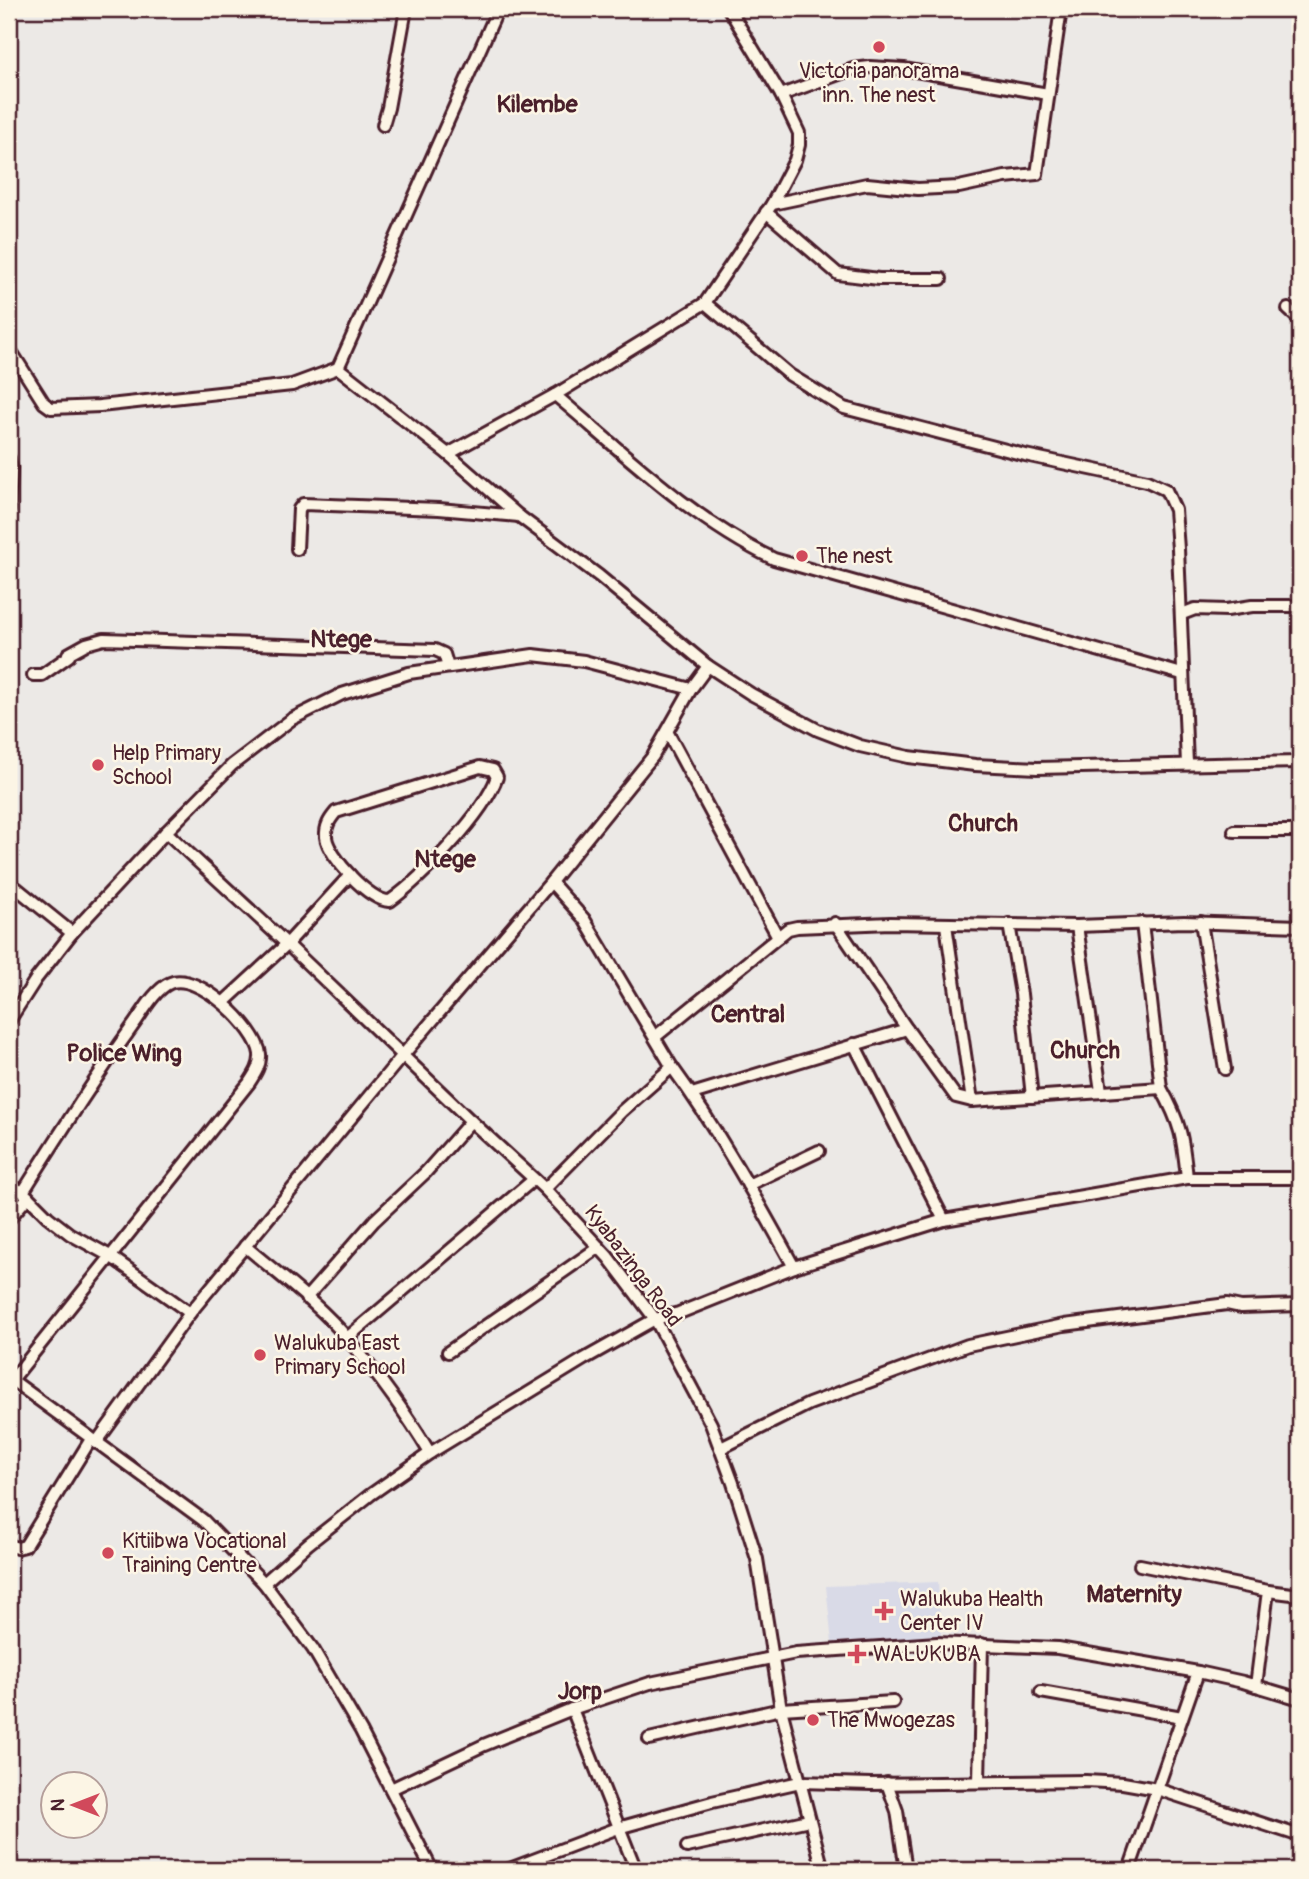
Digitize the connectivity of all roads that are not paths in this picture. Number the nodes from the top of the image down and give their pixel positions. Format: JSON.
{"nodes":[{"id":1,"x":406,"y":9,"type":"edge"},
{"id":2,"x":498,"y":9,"type":"edge"},
{"id":3,"x":729,"y":9,"type":"edge"},
{"id":4,"x":1061,"y":9,"type":"edge"},
{"id":5,"x":1048,"y":94,"type":"junction"},
{"id":6,"x":781,"y":95,"type":"junction"},
{"id":7,"x":383,"y":125,"type":"dead end"},
{"id":8,"x":769,"y":208,"type":"junction"},
{"id":9,"x":941,"y":279,"type":"dead end"},
{"id":10,"x":705,"y":303,"type":"junction"},
{"id":11,"x":1288,"y":309,"type":"dead end"},
{"id":12,"x":1300,"y":320,"type":"edge"},
{"id":13,"x":9,"y":348,"type":"edge"},
{"id":14,"x":338,"y":368,"type":"junction"},
{"id":15,"x":555,"y":395,"type":"junction"},
{"id":16,"x":448,"y":454,"type":"junction"},
{"id":17,"x":9,"y":458,"type":"edge"},
{"id":18,"x":9,"y":510,"type":"edge"},
{"id":19,"x":519,"y":516,"type":"junction"},
{"id":20,"x":297,"y":549,"type":"dead end"},
{"id":21,"x":1300,"y":606,"type":"edge"},
{"id":22,"x":1182,"y":614,"type":"junction"},
{"id":23,"x":708,"y":666,"type":"junction"},
{"id":24,"x":448,"y":667,"type":"junction"},
{"id":25,"x":1182,"y":674,"type":"junction"},
{"id":26,"x":33,"y":675,"type":"dead end"},
{"id":27,"x":691,"y":689,"type":"junction"},
{"id":28,"x":668,"y":733,"type":"junction"},
{"id":29,"x":1300,"y":762,"type":"edge"},
{"id":30,"x":1187,"y":764,"type":"junction"},
{"id":31,"x":1300,"y":829,"type":"edge"},
{"id":32,"x":1234,"y":831,"type":"dead end"},
{"id":33,"x":166,"y":832,"type":"junction"},
{"id":34,"x":349,"y":875,"type":"junction"},
{"id":35,"x":9,"y":882,"type":"edge"},
{"id":36,"x":551,"y":883,"type":"junction"},
{"id":37,"x":1201,"y":922,"type":"junction"},
{"id":38,"x":835,"y":923,"type":"junction"},
{"id":39,"x":1142,"y":923,"type":"junction"},
{"id":40,"x":946,"y":925,"type":"junction"},
{"id":41,"x":1009,"y":925,"type":"junction"},
{"id":42,"x":1077,"y":926,"type":"junction"},
{"id":43,"x":1300,"y":926,"type":"edge"},
{"id":44,"x":72,"y":933,"type":"junction"},
{"id":45,"x":778,"y":937,"type":"junction"},
{"id":46,"x":287,"y":944,"type":"junction"},
{"id":47,"x":224,"y":1002,"type":"junction"},
{"id":48,"x":9,"y":1021,"type":"edge"},
{"id":49,"x":906,"y":1029,"type":"junction"},
{"id":50,"x":656,"y":1037,"type":"junction"},
{"id":51,"x":854,"y":1045,"type":"junction"},
{"id":52,"x":403,"y":1055,"type":"junction"},
{"id":53,"x":672,"y":1067,"type":"junction"},
{"id":54,"x":1225,"y":1069,"type":"dead end"},
{"id":55,"x":1161,"y":1088,"type":"junction"},
{"id":56,"x":1101,"y":1091,"type":"junction"},
{"id":57,"x":692,"y":1094,"type":"junction"},
{"id":58,"x":1032,"y":1097,"type":"junction"},
{"id":59,"x":972,"y":1101,"type":"junction"},
{"id":60,"x":471,"y":1121,"type":"junction"},
{"id":61,"x":819,"y":1151,"type":"dead end"},
{"id":62,"x":1187,"y":1178,"type":"junction"},
{"id":63,"x":1300,"y":1178,"type":"edge"},
{"id":64,"x":533,"y":1180,"type":"junction"},
{"id":65,"x":9,"y":1185,"type":"edge"},
{"id":66,"x":748,"y":1185,"type":"junction"},
{"id":67,"x":545,"y":1189,"type":"junction"},
{"id":68,"x":25,"y":1195,"type":"junction"},
{"id":69,"x":9,"y":1219,"type":"edge"},
{"id":70,"x":944,"y":1220,"type":"junction"},
{"id":71,"x":245,"y":1246,"type":"junction"},
{"id":72,"x":599,"y":1247,"type":"junction"},
{"id":73,"x":110,"y":1256,"type":"junction"},
{"id":74,"x":794,"y":1266,"type":"junction"},
{"id":75,"x":306,"y":1298,"type":"junction"},
{"id":76,"x":1300,"y":1305,"type":"edge"},
{"id":77,"x":190,"y":1313,"type":"junction"},
{"id":78,"x":655,"y":1319,"type":"junction"},
{"id":79,"x":348,"y":1338,"type":"junction"},
{"id":80,"x":448,"y":1352,"type":"dead end"},
{"id":81,"x":10,"y":1379,"type":"edge"},
{"id":82,"x":93,"y":1441,"type":"junction"},
{"id":83,"x":721,"y":1448,"type":"junction"},
{"id":84,"x":430,"y":1453,"type":"junction"},
{"id":85,"x":9,"y":1545,"type":"edge"},
{"id":86,"x":1140,"y":1565,"type":"dead end"},
{"id":87,"x":264,"y":1583,"type":"junction"},
{"id":88,"x":1268,"y":1591,"type":"junction"},
{"id":89,"x":1300,"y":1595,"type":"edge"},
{"id":90,"x":982,"y":1644,"type":"junction"},
{"id":91,"x":773,"y":1656,"type":"junction"},
{"id":92,"x":1198,"y":1672,"type":"junction"},
{"id":93,"x":1256,"y":1686,"type":"junction"},
{"id":94,"x":1041,"y":1692,"type":"dead end"},
{"id":95,"x":1300,"y":1699,"type":"edge"},
{"id":96,"x":893,"y":1702,"type":"dead end"},
{"id":97,"x":572,"y":1709,"type":"junction"},
{"id":98,"x":780,"y":1709,"type":"junction"},
{"id":99,"x":1182,"y":1717,"type":"junction"},
{"id":100,"x":649,"y":1739,"type":"dead end"},
{"id":101,"x":800,"y":1782,"type":"junction"},
{"id":102,"x":979,"y":1782,"type":"junction"},
{"id":103,"x":887,"y":1783,"type":"junction"},
{"id":104,"x":391,"y":1789,"type":"junction"},
{"id":105,"x":1157,"y":1789,"type":"junction"},
{"id":106,"x":809,"y":1820,"type":"junction"},
{"id":107,"x":618,"y":1828,"type":"junction"},
{"id":108,"x":1300,"y":1836,"type":"edge"},
{"id":109,"x":687,"y":1847,"type":"dead end"},
{"id":110,"x":432,"y":1870,"type":"edge"},
{"id":111,"x":507,"y":1870,"type":"edge"},
{"id":112,"x":636,"y":1870,"type":"edge"},
{"id":113,"x":822,"y":1870,"type":"edge"},
{"id":114,"x":906,"y":1870,"type":"edge"},
{"id":115,"x":1129,"y":1870,"type":"edge"}],
"edges":[{"from":1,"to":7,"type":"street"},
{"from":2,"to":14,"type":"street"},
{"from":3,"to":6,"type":"street"},
{"from":4,"to":5,"type":"street"},
{"from":5,"to":6,"type":"street"},
{"from":5,"to":8,"type":"street"},
{"from":6,"to":8,"type":"street"},
{"from":8,"to":9,"type":"street"},
{"from":8,"to":10,"type":"street"},
{"from":10,"to":15,"type":"street"},
{"from":10,"to":22,"type":"street"},
{"from":11,"to":12,"type":"street"},
{"from":13,"to":14,"type":"street"},
{"from":14,"to":16,"type":"street"},
{"from":15,"to":16,"type":"street"},
{"from":15,"to":25,"type":"street"},
{"from":16,"to":19,"type":"street"},
{"from":17,"to":18,"type":"street"},
{"from":19,"to":20,"type":"street"},
{"from":19,"to":23,"type":"street"},
{"from":21,"to":22,"type":"street"},
{"from":22,"to":25,"type":"street"},
{"from":23,"to":27,"type":"street"},
{"from":23,"to":30,"type":"street"},
{"from":24,"to":26,"type":"street"},
{"from":24,"to":27,"type":"street"},
{"from":24,"to":33,"type":"street"},
{"from":25,"to":30,"type":"street"},
{"from":27,"to":28,"type":"street"},
{"from":28,"to":36,"type":"street"},
{"from":28,"to":45,"type":"street"},
{"from":29,"to":30,"type":"street"},
{"from":31,"to":32,"type":"street"},
{"from":33,"to":44,"type":"street"},
{"from":33,"to":46,"type":"street","name":"Kyabazinga Road"},
{"from":34,"to":34,"type":"street"},
{"from":34,"to":46,"type":"street"},
{"from":35,"to":44,"type":"street"},
{"from":36,"to":50,"type":"street"},
{"from":36,"to":52,"type":"street"},
{"from":37,"to":39,"type":"street"},
{"from":37,"to":43,"type":"street"},
{"from":37,"to":54,"type":"street"},
{"from":38,"to":40,"type":"street"},
{"from":38,"to":45,"type":"street"},
{"from":38,"to":49,"type":"street"},
{"from":39,"to":42,"type":"street"},
{"from":39,"to":55,"type":"street"},
{"from":40,"to":41,"type":"street"},
{"from":40,"to":59,"type":"street"},
{"from":41,"to":42,"type":"street"},
{"from":41,"to":58,"type":"street"},
{"from":42,"to":56,"type":"street"},
{"from":44,"to":48,"type":"street"},
{"from":45,"to":50,"type":"street"},
{"from":46,"to":47,"type":"street"},
{"from":46,"to":52,"type":"street","name":"Kyabazinga Road"},
{"from":47,"to":68,"type":"street"},
{"from":47,"to":73,"type":"street"},
{"from":49,"to":51,"type":"street"},
{"from":49,"to":59,"type":"street"},
{"from":50,"to":53,"type":"street"},
{"from":51,"to":57,"type":"street"},
{"from":51,"to":70,"type":"street"},
{"from":52,"to":60,"type":"street","name":"Kyabazinga Road"},
{"from":52,"to":71,"type":"street"},
{"from":53,"to":57,"type":"street"},
{"from":53,"to":67,"type":"street"},
{"from":55,"to":56,"type":"street"},
{"from":55,"to":62,"type":"street"},
{"from":56,"to":58,"type":"street"},
{"from":57,"to":66,"type":"street"},
{"from":58,"to":59,"type":"street"},
{"from":60,"to":64,"type":"street","name":"Kyabazinga Road"},
{"from":60,"to":75,"type":"street"},
{"from":61,"to":66,"type":"street"},
{"from":62,"to":63,"type":"street"},
{"from":62,"to":70,"type":"street"},
{"from":64,"to":67,"type":"street","name":"Kyabazinga Road"},
{"from":64,"to":79,"type":"street"},
{"from":65,"to":68,"type":"street"},
{"from":66,"to":74,"type":"street"},
{"from":67,"to":72,"type":"street","name":"Kyabazinga Road"},
{"from":68,"to":69,"type":"street"},
{"from":68,"to":73,"type":"street"},
{"from":70,"to":74,"type":"street"},
{"from":71,"to":75,"type":"street"},
{"from":71,"to":77,"type":"street"},
{"from":72,"to":78,"type":"street","name":"Kyabazinga Road"},
{"from":72,"to":80,"type":"street"},
{"from":73,"to":77,"type":"street"},
{"from":73,"to":81,"type":"street"},
{"from":74,"to":78,"type":"street"},
{"from":75,"to":79,"type":"street"},
{"from":76,"to":83,"type":"street"},
{"from":77,"to":82,"type":"street"},
{"from":78,"to":83,"type":"street","name":"Kyabazinga Road"},
{"from":78,"to":84,"type":"street"},
{"from":79,"to":84,"type":"street"},
{"from":81,"to":82,"type":"street"},
{"from":82,"to":85,"type":"street"},
{"from":82,"to":87,"type":"street"},
{"from":83,"to":91,"type":"street","name":"Kyabazinga Road"},
{"from":84,"to":87,"type":"street"},
{"from":86,"to":88,"type":"street"},
{"from":87,"to":104,"type":"street"},
{"from":88,"to":89,"type":"street"},
{"from":88,"to":93,"type":"street"},
{"from":90,"to":91,"type":"street"},
{"from":90,"to":92,"type":"street"},
{"from":90,"to":102,"type":"street"},
{"from":91,"to":97,"type":"street"},
{"from":91,"to":98,"type":"street","name":"Kyabazinga Road"},
{"from":92,"to":93,"type":"street"},
{"from":92,"to":99,"type":"street"},
{"from":93,"to":95,"type":"street"},
{"from":94,"to":99,"type":"street"},
{"from":96,"to":98,"type":"street"},
{"from":97,"to":104,"type":"street"},
{"from":97,"to":107,"type":"street"},
{"from":98,"to":100,"type":"street"},
{"from":98,"to":101,"type":"street","name":"Kyabazinga Road"},
{"from":99,"to":105,"type":"street"},
{"from":101,"to":103,"type":"street"},
{"from":101,"to":106,"type":"street","name":"Kyabazinga Road"},
{"from":101,"to":107,"type":"street"},
{"from":102,"to":103,"type":"street"},
{"from":102,"to":105,"type":"street"},
{"from":103,"to":114,"type":"street"},
{"from":104,"to":110,"type":"street"},
{"from":105,"to":108,"type":"street"},
{"from":105,"to":115,"type":"street"},
{"from":106,"to":109,"type":"street"},
{"from":106,"to":113,"type":"street","name":"Kyabazinga Road"},
{"from":107,"to":111,"type":"street"},
{"from":107,"to":112,"type":"street"}]}
